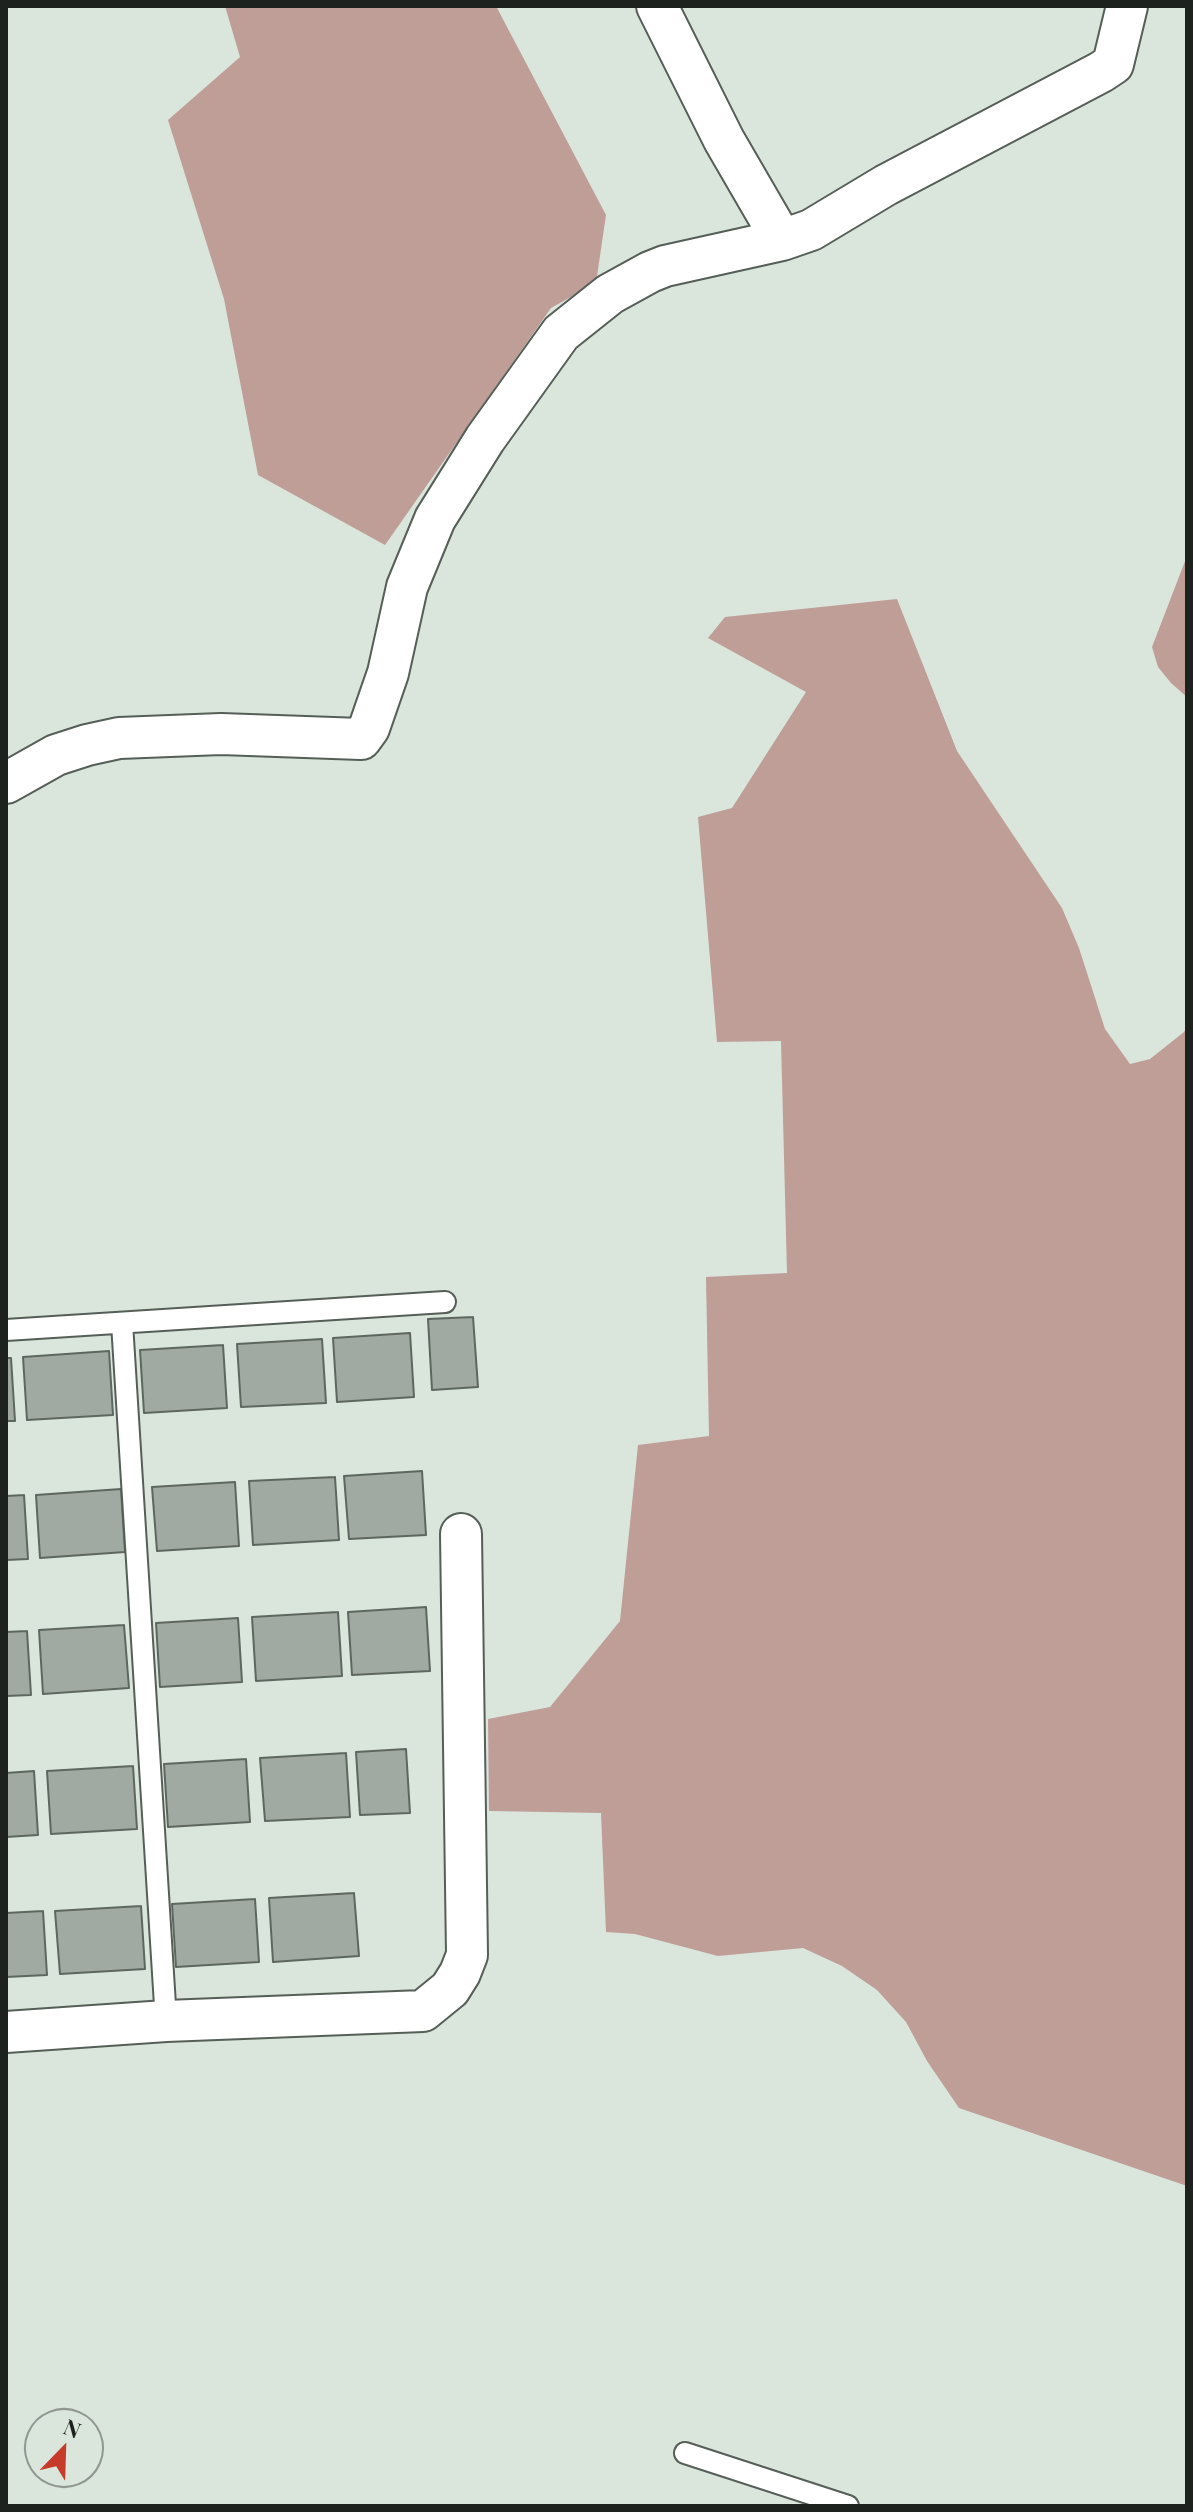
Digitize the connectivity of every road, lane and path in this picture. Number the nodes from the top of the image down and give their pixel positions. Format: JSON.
{"nodes":[{"id":1,"x":657,"y":6,"type":"edge"},
{"id":2,"x":1127,"y":6,"type":"edge"},
{"id":3,"x":782,"y":240,"type":"junction"},
{"id":4,"x":6,"y":783,"type":"edge"},
{"id":5,"x":445,"y":1302,"type":"dead end"},
{"id":6,"x":122,"y":1323,"type":"junction"},
{"id":7,"x":6,"y":1330,"type":"edge"},
{"id":8,"x":461,"y":1534,"type":"dead end"},
{"id":9,"x":166,"y":2021,"type":"junction"},
{"id":10,"x":6,"y":2032,"type":"edge"},
{"id":11,"x":685,"y":2453,"type":"dead end"},
{"id":12,"x":848,"y":2506,"type":"edge"}],
"edges":[{"from":1,"to":3,"type":"street"},
{"from":2,"to":3,"type":"street"},
{"from":3,"to":4,"type":"street"},
{"from":5,"to":6,"type":"lane"},
{"from":6,"to":7,"type":"lane"},
{"from":6,"to":9,"type":"lane"},
{"from":8,"to":9,"type":"street"},
{"from":9,"to":10,"type":"street"},
{"from":11,"to":12,"type":"lane"}]}
